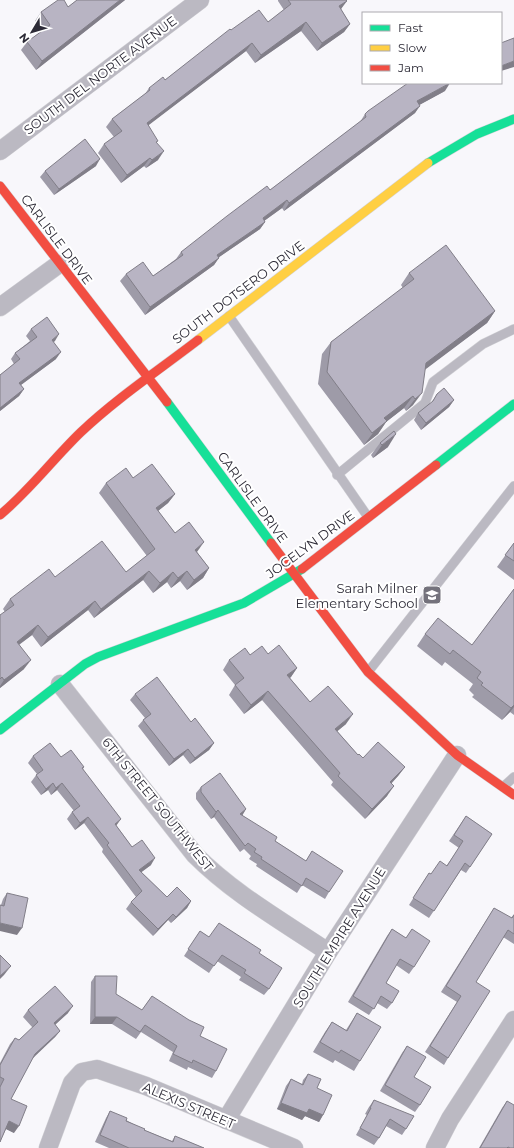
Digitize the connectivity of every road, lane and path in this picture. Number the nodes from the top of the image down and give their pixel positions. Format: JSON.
{"nodes":[{"id":1,"x":200,"y":0,"type":"edge"},
{"id":2,"x":514,"y":119,"type":"edge"},
{"id":3,"x":0,"y":151,"type":"edge"},
{"id":4,"x":0,"y":186,"type":"edge"},
{"id":5,"x":59,"y":264,"type":"junction"},
{"id":6,"x":0,"y":307,"type":"edge"},
{"id":7,"x":229,"y":316,"type":"junction"},
{"id":8,"x":514,"y":329,"type":"edge"},
{"id":9,"x":149,"y":377,"type":"junction"},
{"id":10,"x":514,"y":404,"type":"edge"},
{"id":11,"x":338,"y":475,"type":"junction"},
{"id":12,"x":514,"y":486,"type":"edge"},
{"id":13,"x":0,"y":515,"type":"edge"},
{"id":14,"x":368,"y":518,"type":"junction"},
{"id":15,"x":294,"y":575,"type":"junction"},
{"id":16,"x":368,"y":672,"type":"junction"},
{"id":17,"x":60,"y":684,"type":"junction"},
{"id":18,"x":0,"y":730,"type":"edge"},
{"id":19,"x":457,"y":755,"type":"junction"},
{"id":20,"x":514,"y":777,"type":"edge"},
{"id":21,"x":503,"y":787,"type":"junction"},
{"id":22,"x":514,"y":795,"type":"edge"},
{"id":23,"x":328,"y":952,"type":"junction"},
{"id":24,"x":514,"y":1020,"type":"edge"},
{"id":25,"x":226,"y":1120,"type":"junction"},
{"id":26,"x":48,"y":1148,"type":"edge"},
{"id":27,"x":294,"y":1148,"type":"edge"},
{"id":28,"x":435,"y":1148,"type":"edge"}],
"edges":[{"from":1,"to":3,"type":"street","name":"SOUTH DEL NORTE AVENUE"},
{"from":2,"to":7,"type":"street","name":"SOUTH DOTSERO DRIVE"},
{"from":4,"to":5,"type":"street","name":"CARLISLE DRIVE"},
{"from":5,"to":6,"type":"street"},
{"from":5,"to":9,"type":"street","name":"CARLISLE DRIVE"},
{"from":7,"to":9,"type":"street","name":"SOUTH DOTSERO DRIVE"},
{"from":7,"to":11,"type":"lane"},
{"from":8,"to":11,"type":"lane"},
{"from":9,"to":13,"type":"street","name":"SOUTH DOTSERO DRIVE"},
{"from":9,"to":15,"type":"street","name":"CARLISLE DRIVE"},
{"from":10,"to":14,"type":"street","name":"JOCELYN DRIVE"},
{"from":11,"to":14,"type":"lane"},
{"from":12,"to":16,"type":"lane"},
{"from":14,"to":15,"type":"street","name":"JOCELYN DRIVE"},
{"from":15,"to":16,"type":"street","name":"CARLISLE DRIVE"},
{"from":15,"to":17,"type":"street","name":"JOCELYN DRIVE"},
{"from":16,"to":19,"type":"street","name":"CARLISLE DRIVE"},
{"from":17,"to":18,"type":"street","name":"JOCELYN DRIVE"},
{"from":17,"to":23,"type":"street","name":"6TH STREET SOUTHWEST"},
{"from":19,"to":21,"type":"street","name":"CARLISLE DRIVE"},
{"from":19,"to":23,"type":"street","name":"SOUTH EMPIRE AVENUE"},
{"from":20,"to":21,"type":"lane"},
{"from":21,"to":22,"type":"street","name":"CARLISLE DRIVE"},
{"from":23,"to":25,"type":"street","name":"SOUTH EMPIRE AVENUE"},
{"from":24,"to":28,"type":"street"},
{"from":25,"to":26,"type":"street","name":"ALEXIS STREET"},
{"from":25,"to":27,"type":"street","name":"ALEXIS STREET"}]}
